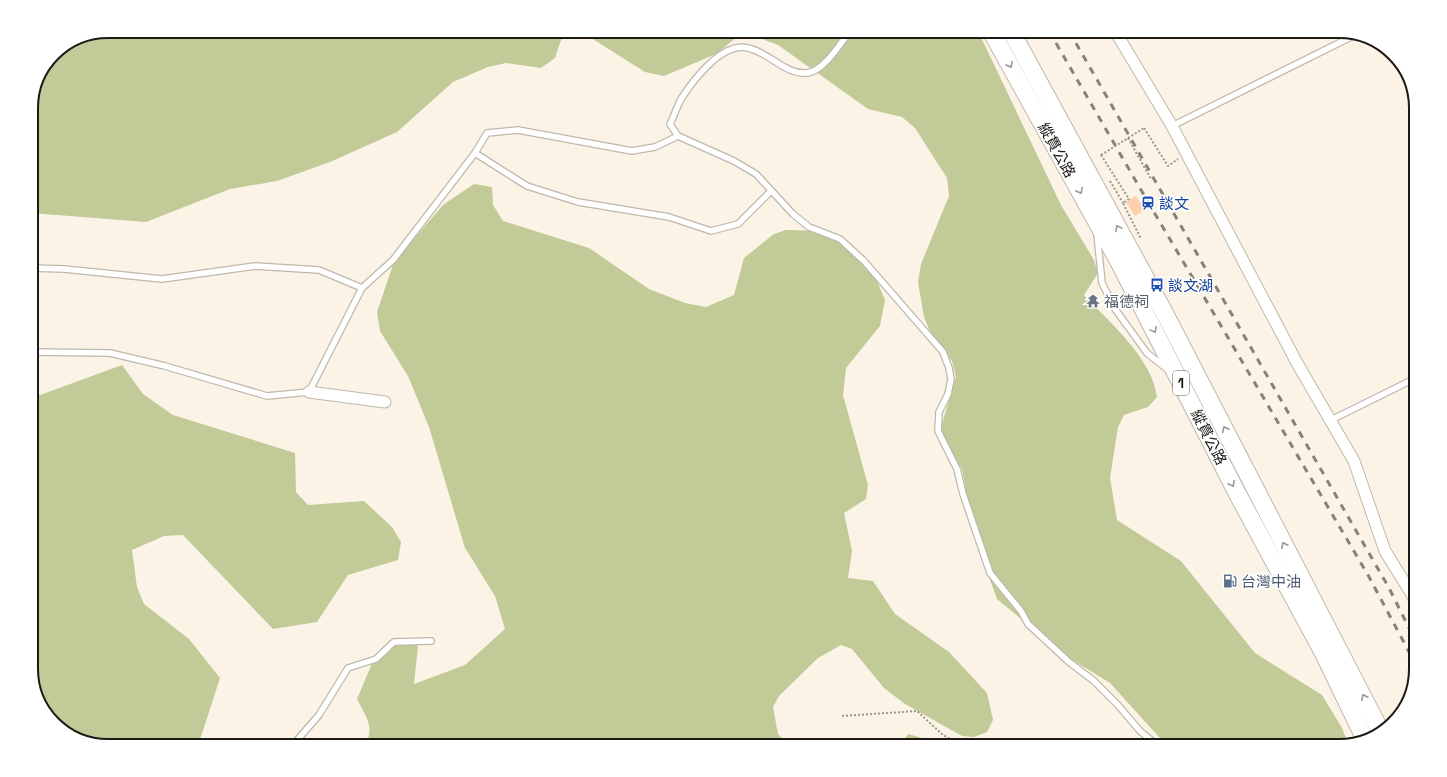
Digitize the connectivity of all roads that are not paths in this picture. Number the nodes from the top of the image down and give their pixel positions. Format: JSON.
{"nodes":[{"id":1,"x":845,"y":38,"type":"edge"},
{"id":2,"x":995,"y":38,"type":"edge"},
{"id":3,"x":1015,"y":38,"type":"edge"},
{"id":4,"x":1119,"y":38,"type":"edge"},
{"id":5,"x":1348,"y":38,"type":"edge"},
{"id":6,"x":1172,"y":126,"type":"junction"},
{"id":7,"x":678,"y":136,"type":"junction"},
{"id":8,"x":475,"y":153,"type":"junction"},
{"id":9,"x":771,"y":191,"type":"junction"},
{"id":10,"x":1096,"y":220,"type":"junction"},
{"id":11,"x":1132,"y":254,"type":"junction"},
{"id":12,"x":38,"y":268,"type":"edge"},
{"id":13,"x":362,"y":288,"type":"junction"},
{"id":14,"x":38,"y":352,"type":"edge"},
{"id":15,"x":1179,"y":379,"type":"junction"},
{"id":16,"x":1409,"y":381,"type":"edge"},
{"id":17,"x":309,"y":392,"type":"junction"},
{"id":18,"x":384,"y":402,"type":"dead end"},
{"id":19,"x":1331,"y":420,"type":"junction"},
{"id":20,"x":1288,"y":569,"type":"junction"},
{"id":21,"x":1409,"y":590,"type":"edge"},
{"id":22,"x":431,"y":640,"type":"dead end"},
{"id":23,"x":1378,"y":727,"type":"edge"},
{"id":24,"x":1363,"y":735,"type":"edge"},
{"id":25,"x":298,"y":739,"type":"edge"},
{"id":26,"x":1150,"y":739,"type":"edge"}],
"edges":[{"from":1,"to":7,"type":"lane"},
{"from":2,"to":10,"type":"main road","name":"縱貫公路","number":"1","one_way":true},
{"from":11,"to":3,"type":"main road","name":"縱貫公路","number":"1","one_way":true},
{"from":4,"to":6,"type":"street"},
{"from":5,"to":6,"type":"lane"},
{"from":6,"to":19,"type":"street"},
{"from":7,"to":8,"type":"lane"},
{"from":7,"to":9,"type":"lane"},
{"from":8,"to":9,"type":"lane"},
{"from":8,"to":13,"type":"lane"},
{"from":9,"to":26,"type":"lane"},
{"from":10,"to":11,"type":"main road","name":"縱貫公路","number":"1"},
{"from":10,"to":15,"type":"lane"},
{"from":11,"to":15,"type":"main road","name":"縱貫公路","number":"1","one_way":true},
{"from":20,"to":11,"type":"main road","name":"縱貫公路","number":"1","one_way":true},
{"from":12,"to":13,"type":"lane"},
{"from":13,"to":17,"type":"lane"},
{"from":14,"to":17,"type":"lane"},
{"from":15,"to":20,"type":"main road","name":"縱貫公路","number":"1","one_way":true},
{"from":16,"to":19,"type":"lane"},
{"from":17,"to":18,"type":"street"},
{"from":19,"to":21,"type":"street"},
{"from":23,"to":20,"type":"main road","name":"縱貫公路","number":"1","one_way":true},
{"from":20,"to":24,"type":"main road","name":"縱貫公路","number":"1"},
{"from":22,"to":25,"type":"lane"}]}
